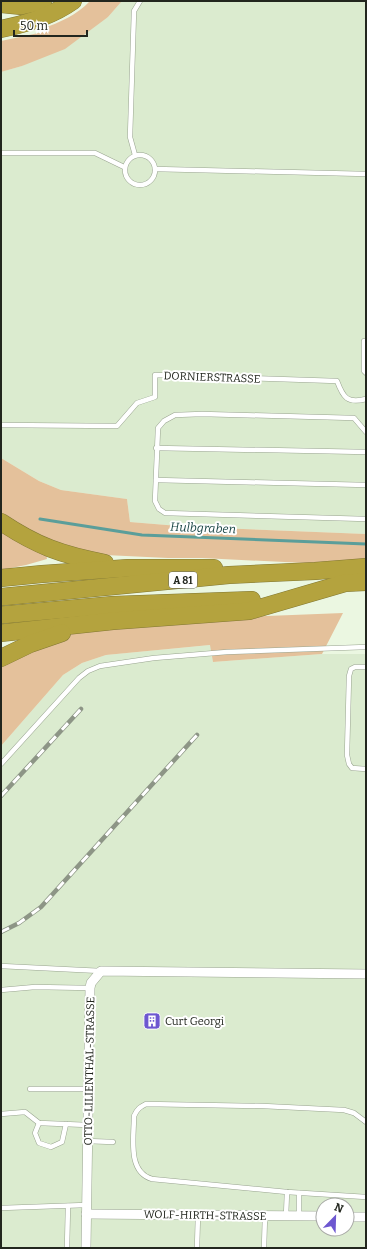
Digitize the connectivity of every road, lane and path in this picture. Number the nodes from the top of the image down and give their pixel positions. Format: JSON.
{"nodes":[{"id":1,"x":43,"y":1,"type":"edge"},
{"id":2,"x":73,"y":1,"type":"edge"},
{"id":3,"x":140,"y":1,"type":"edge"},
{"id":4,"x":1,"y":4,"type":"edge"},
{"id":5,"x":1,"y":29,"type":"edge"},
{"id":6,"x":1,"y":153,"type":"edge"},
{"id":7,"x":136,"y":155,"type":"junction"},
{"id":8,"x":124,"y":167,"type":"junction"},
{"id":9,"x":155,"y":169,"type":"junction"},
{"id":10,"x":366,"y":174,"type":"edge"},
{"id":11,"x":364,"y":341,"type":"dead end"},
{"id":12,"x":366,"y":373,"type":"edge"},
{"id":13,"x":366,"y":399,"type":"edge"},
{"id":14,"x":1,"y":425,"type":"edge"},
{"id":15,"x":366,"y":432,"type":"edge"},
{"id":16,"x":156,"y":448,"type":"junction"},
{"id":17,"x":366,"y":452,"type":"edge"},
{"id":18,"x":156,"y":480,"type":"junction"},
{"id":19,"x":366,"y":485,"type":"edge"},
{"id":20,"x":366,"y":519,"type":"edge"},
{"id":21,"x":1,"y":522,"type":"edge"},
{"id":22,"x":366,"y":566,"type":"edge"},
{"id":23,"x":128,"y":568,"type":"junction"},
{"id":24,"x":1,"y":578,"type":"edge"},
{"id":25,"x":366,"y":582,"type":"edge"},
{"id":26,"x":1,"y":597,"type":"edge"},
{"id":27,"x":294,"y":597,"type":"junction"},
{"id":28,"x":1,"y":615,"type":"edge"},
{"id":29,"x":95,"y":623,"type":"junction"},
{"id":30,"x":1,"y":633,"type":"edge"},
{"id":31,"x":366,"y":647,"type":"edge"},
{"id":32,"x":1,"y":658,"type":"edge"},
{"id":33,"x":366,"y":667,"type":"edge"},
{"id":34,"x":1,"y":764,"type":"edge"},
{"id":35,"x":366,"y":769,"type":"edge"},
{"id":36,"x":1,"y":966,"type":"edge"},
{"id":37,"x":101,"y":971,"type":"junction"},
{"id":38,"x":366,"y":974,"type":"edge"},
{"id":39,"x":90,"y":988,"type":"junction"},
{"id":40,"x":1,"y":990,"type":"edge"},
{"id":41,"x":30,"y":1089,"type":"dead end"},
{"id":42,"x":88,"y":1089,"type":"junction"},
{"id":43,"x":1,"y":1114,"type":"edge"},
{"id":44,"x":366,"y":1122,"type":"edge"},
{"id":45,"x":39,"y":1123,"type":"junction"},
{"id":46,"x":66,"y":1124,"type":"junction"},
{"id":47,"x":88,"y":1125,"type":"junction"},
{"id":48,"x":87,"y":1141,"type":"junction"},
{"id":49,"x":113,"y":1142,"type":"dead end"},
{"id":50,"x":287,"y":1192,"type":"junction"},
{"id":51,"x":299,"y":1193,"type":"junction"},
{"id":52,"x":366,"y":1197,"type":"edge"},
{"id":53,"x":68,"y":1206,"type":"junction"},
{"id":54,"x":1,"y":1208,"type":"edge"},
{"id":55,"x":86,"y":1209,"type":"junction"},
{"id":56,"x":198,"y":1215,"type":"junction"},
{"id":57,"x":265,"y":1216,"type":"junction"},
{"id":58,"x":286,"y":1216,"type":"junction"},
{"id":59,"x":299,"y":1216,"type":"junction"},
{"id":60,"x":315,"y":1216,"type":"edge"},
{"id":61,"x":355,"y":1217,"type":"edge"},
{"id":62,"x":366,"y":1217,"type":"edge"},
{"id":63,"x":67,"y":1248,"type":"edge"},
{"id":64,"x":86,"y":1248,"type":"edge"},
{"id":65,"x":197,"y":1248,"type":"edge"},
{"id":66,"x":264,"y":1248,"type":"edge"}],
"edges":[{"from":1,"to":4,"type":"highway"},
{"from":2,"to":5,"type":"highway"},
{"from":3,"to":7,"type":"lane"},
{"from":6,"to":8,"type":"lane"},
{"from":7,"to":8,"type":"lane"},
{"from":7,"to":9,"type":"lane"},
{"from":8,"to":9,"type":"lane"},
{"from":9,"to":10,"type":"lane"},
{"from":11,"to":12,"type":"lane"},
{"from":13,"to":14,"type":"lane","name":"DORNIERSTRASSE"},
{"from":15,"to":16,"type":"lane"},
{"from":16,"to":17,"type":"lane"},
{"from":16,"to":18,"type":"lane"},
{"from":18,"to":19,"type":"lane"},
{"from":18,"to":20,"type":"lane"},
{"from":21,"to":23,"type":"highway"},
{"from":22,"to":23,"type":"highway"},
{"from":22,"to":26,"type":"highway","number":"A 81"},
{"from":23,"to":24,"type":"highway"},
{"from":25,"to":27,"type":"highway","number":"A 81"},
{"from":27,"to":28,"type":"highway","number":"A 81"},
{"from":27,"to":29,"type":"highway"},
{"from":29,"to":30,"type":"highway"},
{"from":29,"to":32,"type":"highway"},
{"from":31,"to":34,"type":"lane"},
{"from":33,"to":35,"type":"lane"},
{"from":36,"to":37,"type":"lane"},
{"from":37,"to":38,"type":"street"},
{"from":37,"to":39,"type":"street","name":"OTTO-LILIENTHAL-STRASSE"},
{"from":39,"to":40,"type":"lane"},
{"from":39,"to":42,"type":"street","name":"OTTO-LILIENTHAL-STRASSE"},
{"from":41,"to":42,"type":"lane"},
{"from":42,"to":47,"type":"street","name":"OTTO-LILIENTHAL-STRASSE"},
{"from":43,"to":45,"type":"lane"},
{"from":44,"to":50,"type":"lane"},
{"from":45,"to":46,"type":"lane"},
{"from":45,"to":46,"type":"lane"},
{"from":46,"to":47,"type":"lane"},
{"from":47,"to":48,"type":"street","name":"OTTO-LILIENTHAL-STRASSE"},
{"from":48,"to":49,"type":"lane"},
{"from":48,"to":55,"type":"street","name":"OTTO-LILIENTHAL-STRASSE"},
{"from":50,"to":51,"type":"lane"},
{"from":50,"to":58,"type":"lane"},
{"from":51,"to":52,"type":"lane"},
{"from":51,"to":59,"type":"lane"},
{"from":53,"to":54,"type":"lane"},
{"from":53,"to":55,"type":"lane"},
{"from":53,"to":63,"type":"lane"},
{"from":55,"to":56,"type":"street","name":"WOLF-HIRTH-STRASSE"},
{"from":55,"to":64,"type":"street","name":"OTTO-LILIENTHAL-STRASSE"},
{"from":56,"to":57,"type":"street","name":"WOLF-HIRTH-STRASSE"},
{"from":56,"to":65,"type":"lane"},
{"from":57,"to":58,"type":"street","name":"WOLF-HIRTH-STRASSE"},
{"from":57,"to":66,"type":"lane"},
{"from":58,"to":59,"type":"street","name":"WOLF-HIRTH-STRASSE"},
{"from":59,"to":60,"type":"street","name":"WOLF-HIRTH-STRASSE"},
{"from":61,"to":62,"type":"street"}]}
